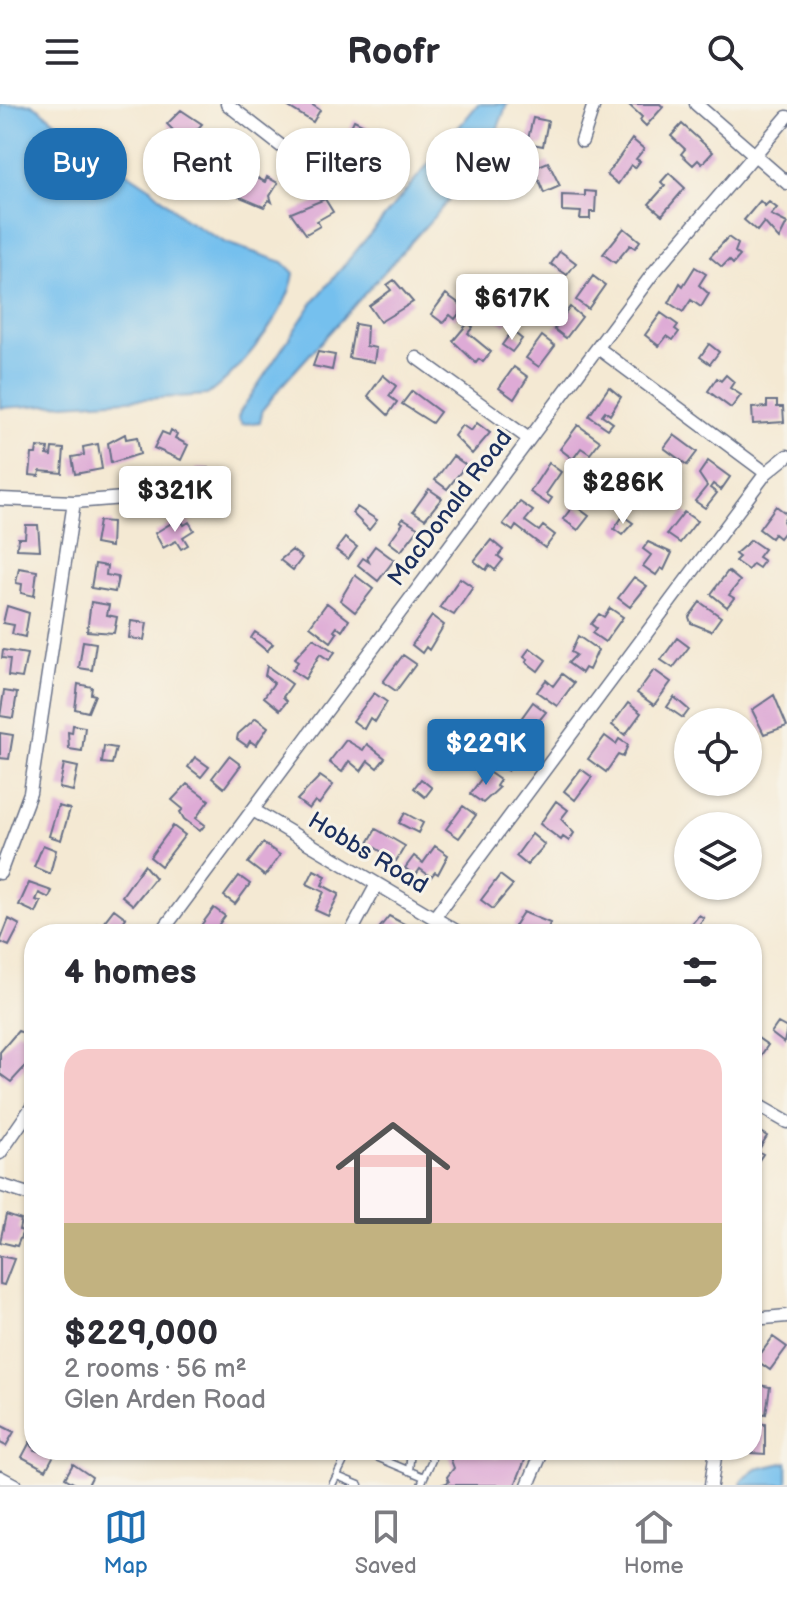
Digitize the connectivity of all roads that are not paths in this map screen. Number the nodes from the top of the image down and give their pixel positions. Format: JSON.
{"nodes":[{"id":1,"x":227,"y":104,"type":"edge"},
{"id":2,"x":594,"y":104,"type":"edge"},
{"id":3,"x":696,"y":104,"type":"edge"},
{"id":4,"x":787,"y":117,"type":"edge"},
{"id":5,"x":582,"y":141,"type":"dead end"},
{"id":6,"x":276,"y":142,"type":"edge"},
{"id":7,"x":755,"y":153,"type":"junction"},
{"id":8,"x":787,"y":183,"type":"edge"},
{"id":9,"x":598,"y":348,"type":"junction"},
{"id":10,"x":417,"y":358,"type":"dead end"},
{"id":11,"x":529,"y":439,"type":"junction"},
{"id":12,"x":787,"y":456,"type":"edge"},
{"id":13,"x":766,"y":473,"type":"junction"},
{"id":14,"x":148,"y":496,"type":"dead end"},
{"id":15,"x":0,"y":499,"type":"edge"},
{"id":16,"x":74,"y":502,"type":"junction"},
{"id":17,"x":253,"y":810,"type":"junction"},
{"id":18,"x":0,"y":873,"type":"edge"},
{"id":19,"x":377,"y":884,"type":"junction"},
{"id":20,"x":434,"y":918,"type":"junction"},
{"id":21,"x":168,"y":924,"type":"edge"},
{"id":22,"x":355,"y":924,"type":"edge"},
{"id":23,"x":444,"y":924,"type":"edge"},
{"id":24,"x":762,"y":1108,"type":"edge"},
{"id":25,"x":24,"y":1118,"type":"edge"},
{"id":26,"x":787,"y":1122,"type":"edge"},
{"id":27,"x":0,"y":1153,"type":"edge"},
{"id":28,"x":0,"y":1185,"type":"edge"},
{"id":29,"x":24,"y":1193,"type":"edge"},
{"id":30,"x":787,"y":1316,"type":"edge"},
{"id":31,"x":762,"y":1318,"type":"edge"},
{"id":32,"x":343,"y":1460,"type":"edge"},
{"id":33,"x":383,"y":1460,"type":"edge"},
{"id":34,"x":410,"y":1460,"type":"edge"},
{"id":35,"x":432,"y":1460,"type":"edge"},
{"id":36,"x":539,"y":1460,"type":"edge"},
{"id":37,"x":715,"y":1460,"type":"edge"},
{"id":38,"x":409,"y":1471,"type":"junction"},
{"id":39,"x":337,"y":1476,"type":"junction"},
{"id":40,"x":0,"y":1477,"type":"edge"},
{"id":41,"x":424,"y":1477,"type":"junction"},
{"id":42,"x":15,"y":1485,"type":"edge"},
{"id":43,"x":332,"y":1485,"type":"edge"},
{"id":44,"x":359,"y":1485,"type":"edge"},
{"id":45,"x":421,"y":1485,"type":"edge"},
{"id":46,"x":528,"y":1485,"type":"edge"},
{"id":47,"x":711,"y":1485,"type":"edge"}],
"edges":[{"from":1,"to":6,"type":"street"},
{"from":2,"to":5,"type":"street"},
{"from":3,"to":7,"type":"street"},
{"from":4,"to":7,"type":"street","name":"MacDonald Road"},
{"from":7,"to":8,"type":"street"},
{"from":7,"to":9,"type":"street","name":"MacDonald Road"},
{"from":9,"to":11,"type":"street","name":"MacDonald Road"},
{"from":9,"to":13,"type":"street"},
{"from":10,"to":11,"type":"street"},
{"from":11,"to":17,"type":"street","name":"MacDonald Road"},
{"from":12,"to":13,"type":"street"},
{"from":13,"to":20,"type":"street"},
{"from":14,"to":16,"type":"street"},
{"from":15,"to":16,"type":"street"},
{"from":16,"to":18,"type":"street"},
{"from":17,"to":19,"type":"street","name":"Hobbs Road"},
{"from":17,"to":21,"type":"street","name":"MacDonald Road"},
{"from":19,"to":20,"type":"street","name":"Hobbs Road"},
{"from":19,"to":22,"type":"street"},
{"from":20,"to":23,"type":"street","name":"Hobbs Road"},
{"from":24,"to":26,"type":"street"},
{"from":25,"to":27,"type":"street"},
{"from":28,"to":29,"type":"street"},
{"from":30,"to":31,"type":"street"},
{"from":32,"to":39,"type":"lane"},
{"from":33,"to":38,"type":"lane"},
{"from":34,"to":38,"type":"lane"},
{"from":35,"to":41,"type":"lane"},
{"from":36,"to":46,"type":"street"},
{"from":37,"to":47,"type":"street"},
{"from":38,"to":41,"type":"lane"},
{"from":39,"to":43,"type":"lane"},
{"from":39,"to":44,"type":"lane"},
{"from":40,"to":42,"type":"street"},
{"from":41,"to":45,"type":"lane"}]}
